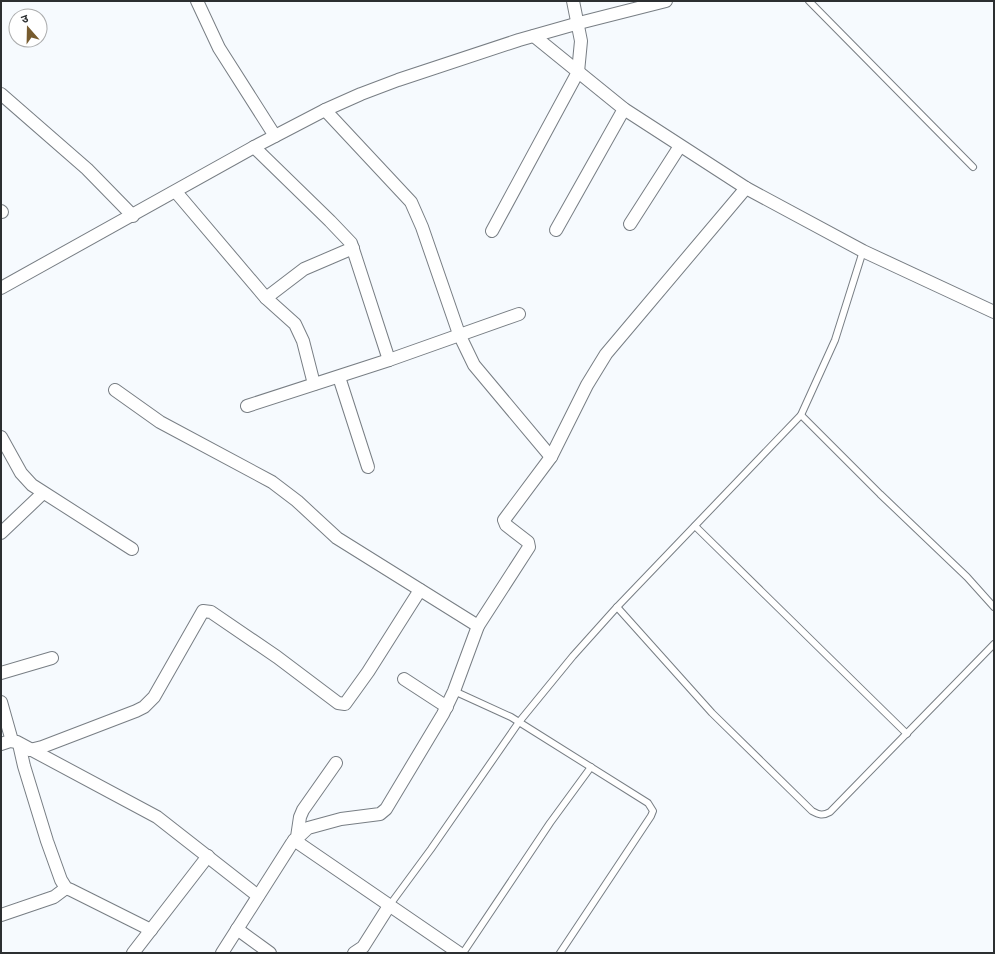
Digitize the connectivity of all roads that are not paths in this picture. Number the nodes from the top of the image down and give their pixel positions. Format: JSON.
{"nodes":[{"id":1,"x":197,"y":1,"type":"edge"},
{"id":2,"x":573,"y":1,"type":"edge"},
{"id":3,"x":666,"y":1,"type":"edge"},
{"id":4,"x":809,"y":1,"type":"edge"},
{"id":5,"x":579,"y":23,"type":"junction"},
{"id":6,"x":534,"y":36,"type":"junction"},
{"id":7,"x":578,"y":72,"type":"junction"},
{"id":8,"x":1,"y":94,"type":"edge"},
{"id":9,"x":624,"y":109,"type":"junction"},
{"id":10,"x":324,"y":110,"type":"junction"},
{"id":11,"x":275,"y":136,"type":"junction"},
{"id":12,"x":680,"y":146,"type":"junction"},
{"id":13,"x":254,"y":147,"type":"junction"},
{"id":14,"x":973,"y":167,"type":"dead end"},
{"id":15,"x":746,"y":188,"type":"junction"},
{"id":16,"x":176,"y":192,"type":"junction"},
{"id":17,"x":133,"y":216,"type":"junction"},
{"id":18,"x":630,"y":224,"type":"dead end"},
{"id":19,"x":556,"y":230,"type":"dead end"},
{"id":20,"x":492,"y":231,"type":"dead end"},
{"id":21,"x":353,"y":248,"type":"junction"},
{"id":22,"x":863,"y":251,"type":"junction"},
{"id":23,"x":1,"y":288,"type":"edge"},
{"id":24,"x":266,"y":298,"type":"junction"},
{"id":25,"x":994,"y":312,"type":"edge"},
{"id":26,"x":519,"y":314,"type":"dead end"},
{"id":27,"x":459,"y":334,"type":"junction"},
{"id":28,"x":389,"y":360,"type":"junction"},
{"id":29,"x":339,"y":377,"type":"junction"},
{"id":30,"x":314,"y":384,"type":"junction"},
{"id":31,"x":115,"y":390,"type":"dead end"},
{"id":32,"x":247,"y":406,"type":"dead end"},
{"id":33,"x":802,"y":415,"type":"junction"},
{"id":34,"x":1,"y":437,"type":"edge"},
{"id":35,"x":552,"y":457,"type":"junction"},
{"id":36,"x":368,"y":467,"type":"dead end"},
{"id":37,"x":43,"y":493,"type":"junction"},
{"id":38,"x":695,"y":526,"type":"junction"},
{"id":39,"x":1,"y":533,"type":"edge"},
{"id":40,"x":132,"y":549,"type":"dead end"},
{"id":41,"x":420,"y":590,"type":"junction"},
{"id":42,"x":617,"y":607,"type":"junction"},
{"id":43,"x":994,"y":607,"type":"edge"},
{"id":44,"x":478,"y":626,"type":"junction"},
{"id":45,"x":994,"y":644,"type":"edge"},
{"id":46,"x":52,"y":658,"type":"dead end"},
{"id":47,"x":1,"y":673,"type":"edge"},
{"id":48,"x":404,"y":679,"type":"dead end"},
{"id":49,"x":454,"y":692,"type":"junction"},
{"id":50,"x":1,"y":702,"type":"edge"},
{"id":51,"x":446,"y":706,"type":"junction"},
{"id":52,"x":519,"y":722,"type":"junction"},
{"id":53,"x":907,"y":734,"type":"junction"},
{"id":54,"x":11,"y":743,"type":"edge"},
{"id":55,"x":30,"y":750,"type":"junction"},
{"id":56,"x":336,"y":763,"type":"dead end"},
{"id":57,"x":591,"y":768,"type":"junction"},
{"id":58,"x":295,"y":839,"type":"junction"},
{"id":59,"x":208,"y":856,"type":"junction"},
{"id":60,"x":66,"y":888,"type":"junction"},
{"id":61,"x":258,"y":896,"type":"junction"},
{"id":62,"x":390,"y":906,"type":"junction"},
{"id":63,"x":1,"y":915,"type":"edge"},
{"id":64,"x":237,"y":929,"type":"junction"},
{"id":65,"x":151,"y":930,"type":"junction"},
{"id":66,"x":133,"y":953,"type":"edge"},
{"id":67,"x":222,"y":953,"type":"edge"},
{"id":68,"x":270,"y":953,"type":"edge"},
{"id":69,"x":354,"y":953,"type":"edge"},
{"id":70,"x":459,"y":953,"type":"edge"},
{"id":71,"x":463,"y":953,"type":"edge"},
{"id":72,"x":560,"y":953,"type":"edge"}],
"edges":[{"from":1,"to":11,"type":"street"},
{"from":2,"to":5,"type":"street"},
{"from":3,"to":5,"type":"street"},
{"from":4,"to":14,"type":"lane"},
{"from":5,"to":6,"type":"street"},
{"from":5,"to":7,"type":"street"},
{"from":6,"to":7,"type":"street"},
{"from":6,"to":10,"type":"street"},
{"from":7,"to":9,"type":"street"},
{"from":7,"to":20,"type":"street"},
{"from":8,"to":17,"type":"street"},
{"from":9,"to":12,"type":"street"},
{"from":9,"to":19,"type":"street"},
{"from":10,"to":11,"type":"street"},
{"from":10,"to":27,"type":"street"},
{"from":11,"to":13,"type":"street"},
{"from":12,"to":15,"type":"street"},
{"from":12,"to":18,"type":"street"},
{"from":13,"to":16,"type":"street"},
{"from":13,"to":21,"type":"street"},
{"from":15,"to":22,"type":"street"},
{"from":15,"to":35,"type":"street"},
{"from":16,"to":17,"type":"street"},
{"from":16,"to":24,"type":"street"},
{"from":17,"to":23,"type":"street"},
{"from":21,"to":24,"type":"street"},
{"from":21,"to":28,"type":"street"},
{"from":22,"to":25,"type":"street"},
{"from":22,"to":33,"type":"lane"},
{"from":24,"to":30,"type":"street"},
{"from":26,"to":27,"type":"street"},
{"from":27,"to":28,"type":"street"},
{"from":27,"to":35,"type":"street"},
{"from":28,"to":29,"type":"street"},
{"from":29,"to":30,"type":"street"},
{"from":29,"to":36,"type":"street"},
{"from":30,"to":32,"type":"street"},
{"from":31,"to":41,"type":"street"},
{"from":33,"to":38,"type":"lane"},
{"from":33,"to":43,"type":"lane"},
{"from":34,"to":37,"type":"street"},
{"from":35,"to":44,"type":"street"},
{"from":37,"to":39,"type":"street"},
{"from":37,"to":40,"type":"street"},
{"from":38,"to":42,"type":"lane"},
{"from":38,"to":53,"type":"lane"},
{"from":41,"to":44,"type":"street"},
{"from":41,"to":55,"type":"street"},
{"from":42,"to":52,"type":"lane"},
{"from":42,"to":53,"type":"lane"},
{"from":44,"to":49,"type":"street"},
{"from":45,"to":53,"type":"lane"},
{"from":46,"to":47,"type":"street"},
{"from":48,"to":51,"type":"street"},
{"from":49,"to":51,"type":"street"},
{"from":49,"to":52,"type":"lane"},
{"from":50,"to":54,"type":"street"},
{"from":51,"to":58,"type":"street"},
{"from":52,"to":57,"type":"lane"},
{"from":52,"to":62,"type":"lane"},
{"from":54,"to":55,"type":"street"},
{"from":54,"to":60,"type":"street"},
{"from":55,"to":59,"type":"street"},
{"from":56,"to":58,"type":"street"},
{"from":57,"to":71,"type":"lane"},
{"from":57,"to":72,"type":"lane"},
{"from":58,"to":61,"type":"street"},
{"from":58,"to":62,"type":"street"},
{"from":59,"to":61,"type":"street"},
{"from":59,"to":65,"type":"street"},
{"from":60,"to":63,"type":"street"},
{"from":60,"to":65,"type":"street"},
{"from":61,"to":64,"type":"street"},
{"from":62,"to":69,"type":"street"},
{"from":62,"to":70,"type":"street"},
{"from":64,"to":67,"type":"street"},
{"from":64,"to":68,"type":"street"},
{"from":65,"to":66,"type":"street"}]}
